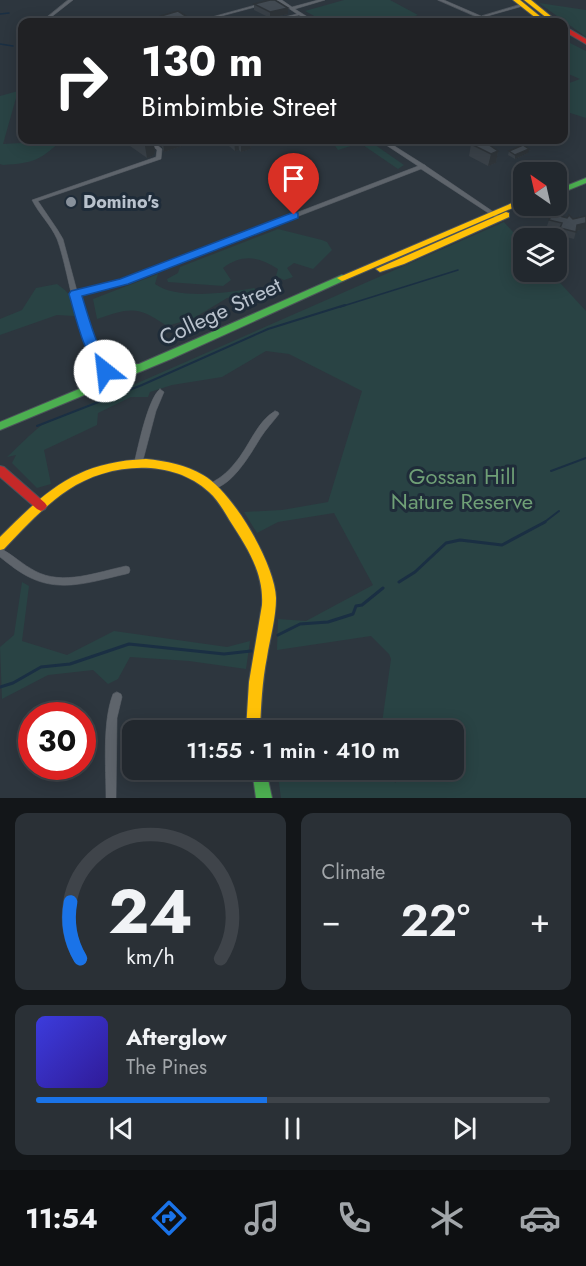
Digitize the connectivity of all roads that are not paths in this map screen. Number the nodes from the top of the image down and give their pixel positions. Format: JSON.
{"nodes":[{"id":1,"x":71,"y":0,"type":"edge"},
{"id":2,"x":279,"y":0,"type":"edge"},
{"id":3,"x":323,"y":0,"type":"edge"},
{"id":4,"x":440,"y":0,"type":"edge"},
{"id":5,"x":525,"y":5,"type":"edge"},
{"id":6,"x":293,"y":8,"type":"junction"},
{"id":7,"x":300,"y":14,"type":"junction"},
{"id":8,"x":222,"y":16,"type":"joint"},
{"id":9,"x":48,"y":18,"type":"edge"},
{"id":10,"x":213,"y":18,"type":"edge"},
{"id":11,"x":284,"y":18,"type":"edge"},
{"id":12,"x":306,"y":18,"type":"edge"},
{"id":13,"x":483,"y":18,"type":"edge"},
{"id":14,"x":488,"y":18,"type":"edge"},
{"id":15,"x":540,"y":18,"type":"edge"},
{"id":16,"x":548,"y":18,"type":"edge"},
{"id":17,"x":568,"y":31,"type":"edge"},
{"id":18,"x":568,"y":37,"type":"edge"},
{"id":19,"x":585,"y":43,"type":"edge"},
{"id":20,"x":153,"y":144,"type":"edge"},
{"id":21,"x":388,"y":144,"type":"edge"},
{"id":22,"x":423,"y":166,"type":"junction"},
{"id":23,"x":586,"y":174,"type":"edge"},
{"id":24,"x":586,"y":180,"type":"edge"},
{"id":25,"x":567,"y":182,"type":"edge"},
{"id":26,"x":568,"y":188,"type":"joint"},
{"id":27,"x":586,"y":192,"type":"edge"},
{"id":28,"x":513,"y":206,"type":"edge"},
{"id":29,"x":513,"y":211,"type":"edge"},
{"id":30,"x":496,"y":216,"type":"junction"},
{"id":31,"x":75,"y":294,"type":"junction"},
{"id":32,"x":167,"y":357,"type":"junction"},
{"id":33,"x":107,"y":367,"type":"junction"},
{"id":34,"x":114,"y":380,"type":"junction"},
{"id":35,"x":160,"y":392,"type":"dead end"},
{"id":36,"x":80,"y":394,"type":"junction"},
{"id":37,"x":275,"y":414,"type":"dead end"},
{"id":38,"x":5,"y":427,"type":"edge"},
{"id":39,"x":138,"y":464,"type":"junction"},
{"id":40,"x":1,"y":467,"type":"edge"},
{"id":41,"x":211,"y":487,"type":"junction"},
{"id":42,"x":41,"y":506,"type":"junction"},
{"id":43,"x":0,"y":545,"type":"edge"},
{"id":44,"x":0,"y":552,"type":"edge"},
{"id":45,"x":126,"y":570,"type":"dead end"},
{"id":46,"x":117,"y":697,"type":"dead end"},
{"id":47,"x":253,"y":720,"type":"edge"},
{"id":48,"x":261,"y":780,"type":"edge"},
{"id":49,"x":111,"y":798,"type":"edge"},
{"id":50,"x":264,"y":798,"type":"edge"}],
"edges":[{"from":1,"to":9,"type":"street"},
{"from":2,"to":6,"type":"street"},
{"from":2,"to":8,"type":"street"},
{"from":3,"to":6,"type":"street"},
{"from":4,"to":13,"type":"street"},
{"from":5,"to":14,"type":"street"},
{"from":5,"to":15,"type":"street"},
{"from":5,"to":16,"type":"street"},
{"from":6,"to":7,"type":"street"},
{"from":7,"to":11,"type":"street"},
{"from":7,"to":12,"type":"street"},
{"from":8,"to":10,"type":"street"},
{"from":17,"to":19,"type":"street"},
{"from":18,"to":19,"type":"street"},
{"from":20,"to":31,"type":"street"},
{"from":21,"to":22,"type":"street"},
{"from":22,"to":30,"type":"street"},
{"from":22,"to":31,"type":"street"},
{"from":23,"to":25,"type":"street"},
{"from":24,"to":26,"type":"street"},
{"from":26,"to":27,"type":"street"},
{"from":28,"to":30,"type":"street","name":"College Street"},
{"from":29,"to":30,"type":"street","name":"College Street"},
{"from":30,"to":32,"type":"street","name":"College Street"},
{"from":31,"to":33,"type":"street"},
{"from":32,"to":33,"type":"street"},
{"from":32,"to":34,"type":"street","name":"College Street"},
{"from":33,"to":34,"type":"street"},
{"from":33,"to":36,"type":"street"},
{"from":34,"to":36,"type":"street","name":"College Street"},
{"from":35,"to":39,"type":"street"},
{"from":36,"to":38,"type":"street","name":"College Street"},
{"from":37,"to":41,"type":"street"},
{"from":39,"to":41,"type":"street"},
{"from":39,"to":42,"type":"street"},
{"from":40,"to":42,"type":"street"},
{"from":41,"to":47,"type":"street"},
{"from":42,"to":43,"type":"street"},
{"from":44,"to":45,"type":"street"},
{"from":46,"to":49,"type":"street"},
{"from":48,"to":50,"type":"street"}]}
